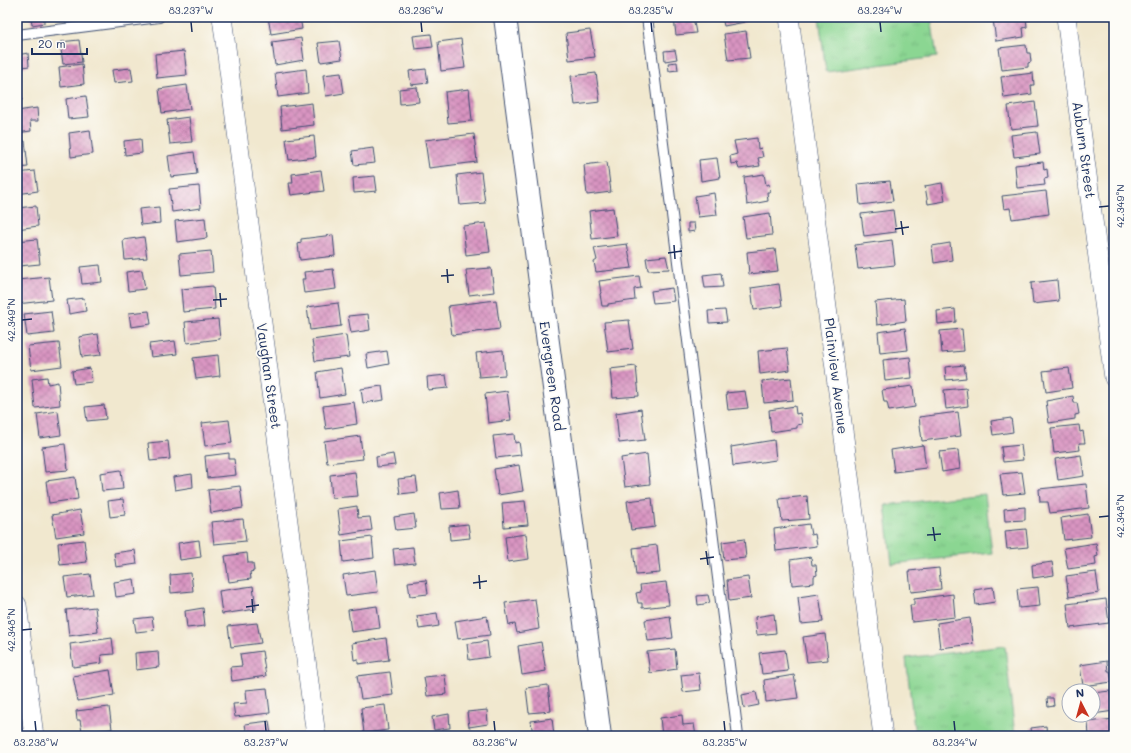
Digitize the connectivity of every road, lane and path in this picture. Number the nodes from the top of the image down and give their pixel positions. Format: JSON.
{"nodes":[{"id":1,"x":159,"y":17,"type":"edge"},
{"id":2,"x":222,"y":17,"type":"edge"},
{"id":3,"x":505,"y":17,"type":"edge"},
{"id":4,"x":647,"y":17,"type":"edge"},
{"id":5,"x":789,"y":17,"type":"edge"},
{"id":6,"x":1066,"y":17,"type":"edge"},
{"id":7,"x":17,"y":35,"type":"edge"},
{"id":8,"x":1114,"y":378,"type":"edge"},
{"id":9,"x":17,"y":605,"type":"edge"},
{"id":10,"x":34,"y":736,"type":"edge"},
{"id":11,"x":316,"y":736,"type":"edge"},
{"id":12,"x":600,"y":736,"type":"edge"},
{"id":13,"x":738,"y":736,"type":"edge"},
{"id":14,"x":883,"y":736,"type":"edge"}],
"edges":[{"from":1,"to":7,"type":"lane"},
{"from":2,"to":11,"type":"street","name":"Vaughan Street"},
{"from":3,"to":12,"type":"street","name":"Evergreen Road"},
{"from":4,"to":13,"type":"lane"},
{"from":5,"to":14,"type":"street","name":"Plainview Avenue"},
{"from":6,"to":8,"type":"street","name":"Auburn Street"},
{"from":9,"to":10,"type":"street"}]}
